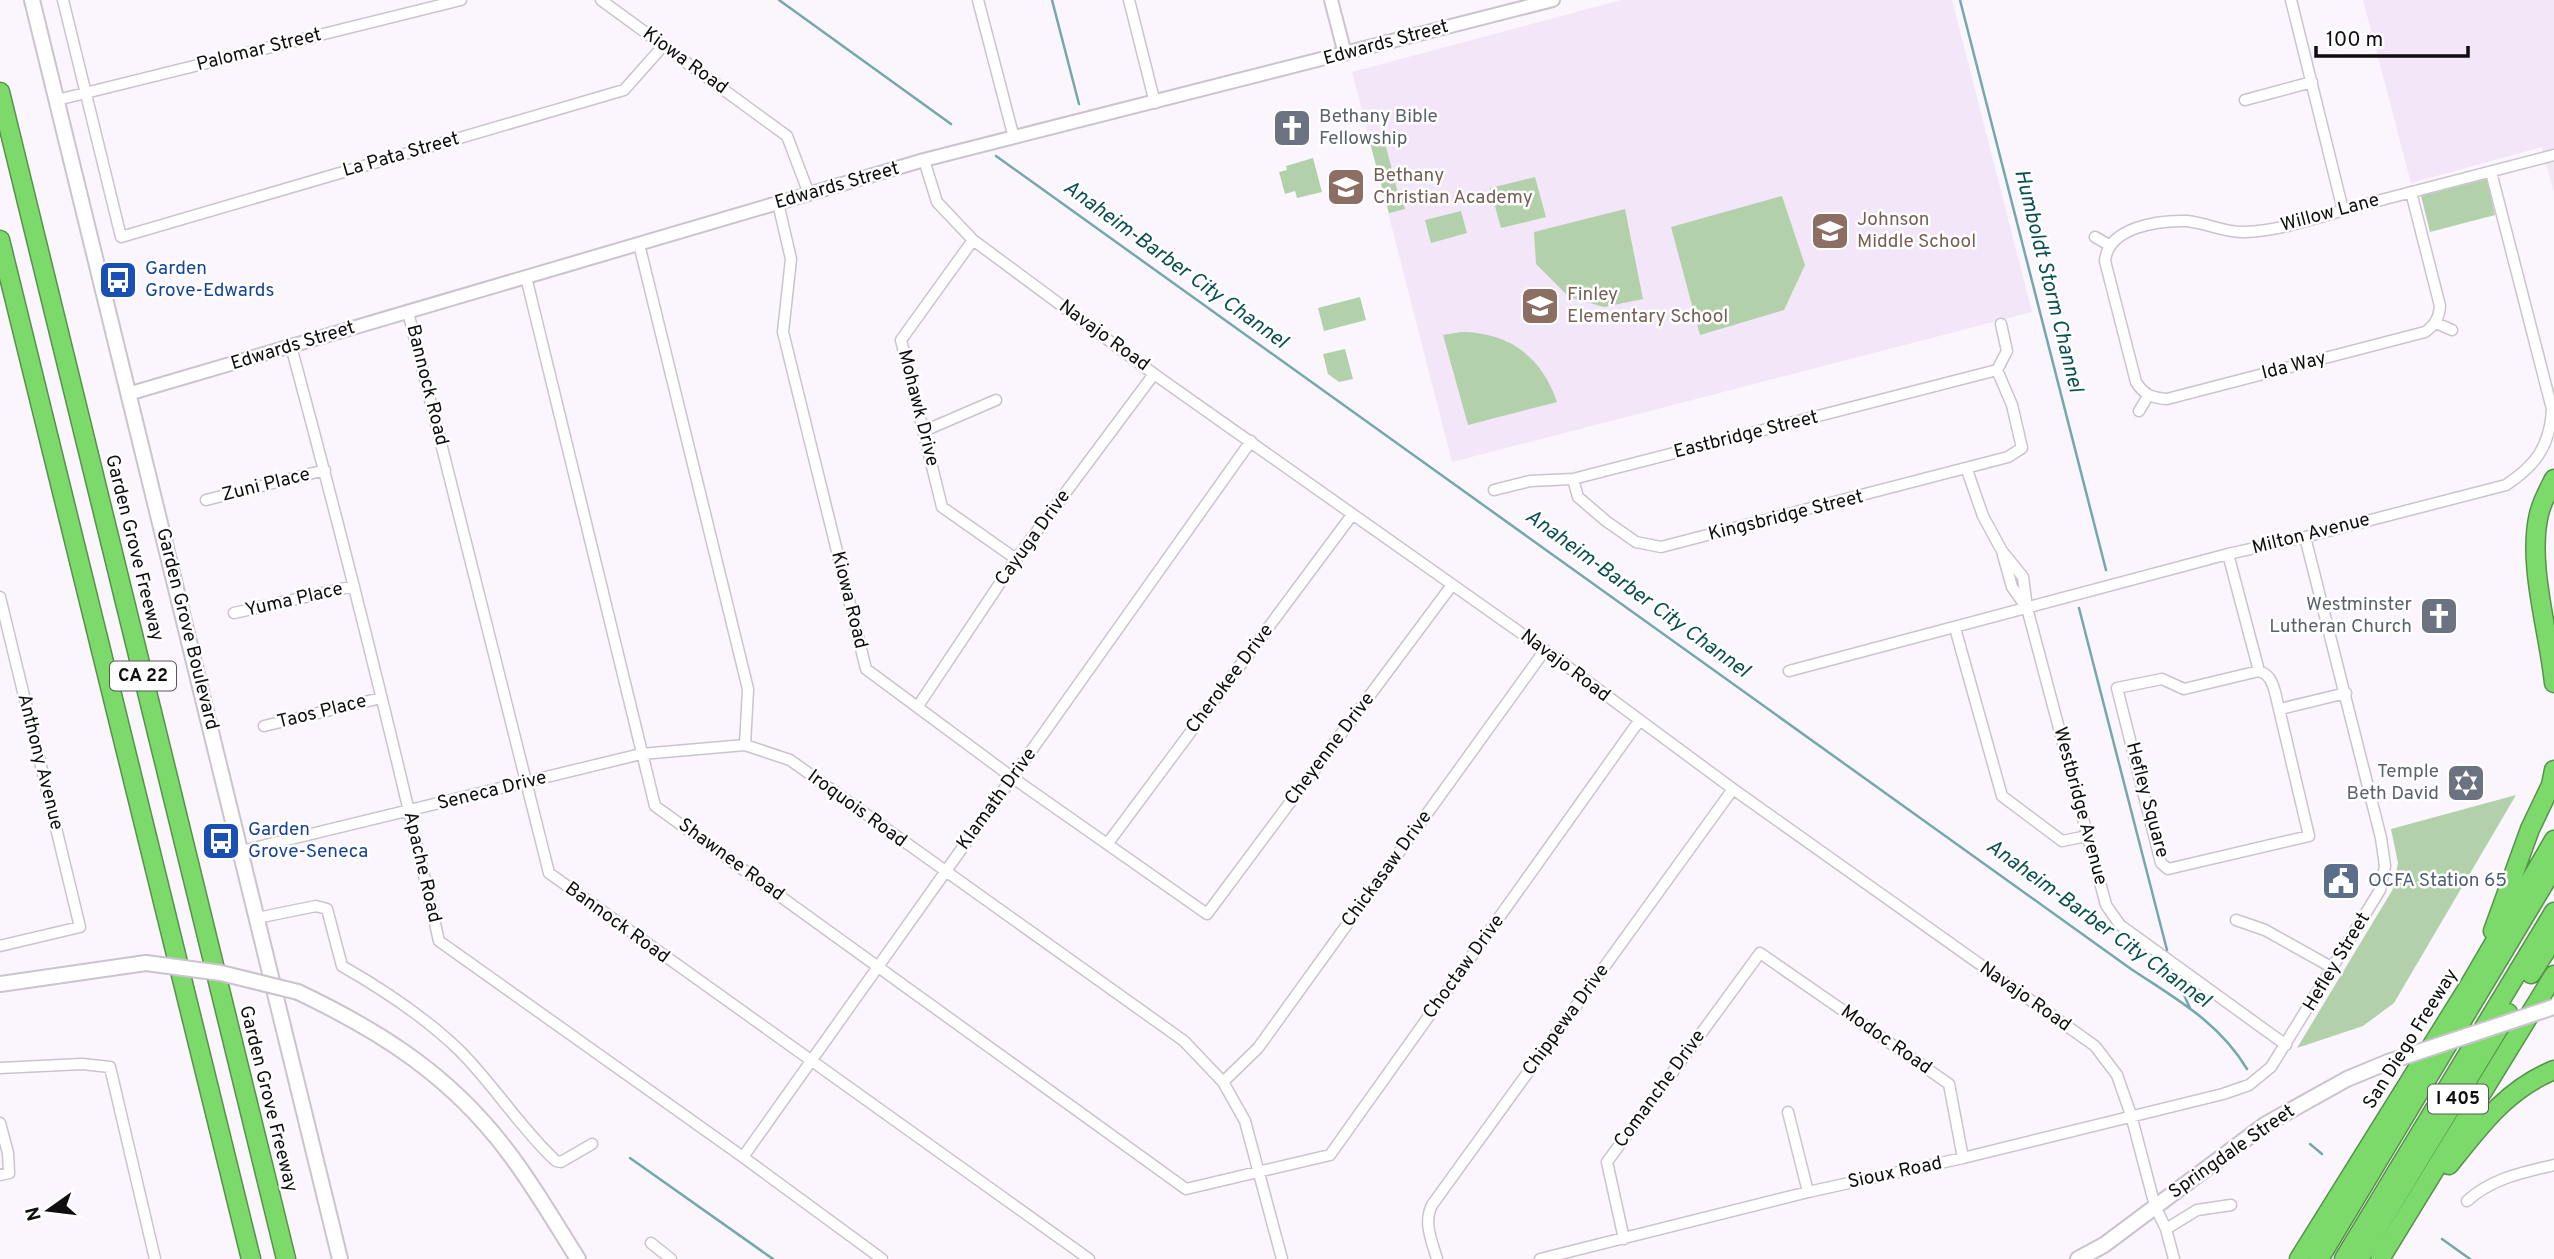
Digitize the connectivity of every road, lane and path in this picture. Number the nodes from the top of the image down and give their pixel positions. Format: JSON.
{"nodes":[{"id":1,"x":32,"y":0,"type":"edge"},
{"id":2,"x":63,"y":0,"type":"edge"},
{"id":3,"x":461,"y":0,"type":"edge"},
{"id":4,"x":601,"y":0,"type":"edge"},
{"id":5,"x":978,"y":0,"type":"edge"},
{"id":6,"x":1129,"y":0,"type":"edge"},
{"id":7,"x":1331,"y":0,"type":"edge"},
{"id":8,"x":1553,"y":0,"type":"edge"},
{"id":9,"x":2291,"y":0,"type":"edge"},
{"id":10,"x":664,"y":45,"type":"junction"},
{"id":11,"x":1345,"y":54,"type":"junction"},
{"id":12,"x":2312,"y":82,"type":"junction"},
{"id":13,"x":0,"y":92,"type":"edge"},
{"id":14,"x":86,"y":93,"type":"junction"},
{"id":15,"x":57,"y":100,"type":"junction"},
{"id":16,"x":2245,"y":100,"type":"dead end"},
{"id":17,"x":1155,"y":103,"type":"junction"},
{"id":18,"x":1014,"y":138,"type":"junction"},
{"id":19,"x":2554,"y":155,"type":"edge"},
{"id":20,"x":924,"y":160,"type":"junction"},
{"id":21,"x":2491,"y":172,"type":"junction"},
{"id":22,"x":2411,"y":192,"type":"junction"},
{"id":23,"x":809,"y":194,"type":"junction"},
{"id":24,"x":778,"y":203,"type":"junction"},
{"id":25,"x":2343,"y":210,"type":"junction"},
{"id":26,"x":2095,"y":237,"type":"dead end"},
{"id":27,"x":0,"y":240,"type":"edge"},
{"id":28,"x":973,"y":240,"type":"junction"},
{"id":29,"x":639,"y":244,"type":"junction"},
{"id":30,"x":2109,"y":245,"type":"junction"},
{"id":31,"x":526,"y":277,"type":"junction"},
{"id":32,"x":408,"y":312,"type":"junction"},
{"id":33,"x":2436,"y":323,"type":"junction"},
{"id":34,"x":2001,"y":324,"type":"dead end"},
{"id":35,"x":2452,"y":330,"type":"dead end"},
{"id":36,"x":291,"y":346,"type":"junction"},
{"id":37,"x":1997,"y":370,"type":"junction"},
{"id":38,"x":1154,"y":374,"type":"junction"},
{"id":39,"x":128,"y":394,"type":"junction"},
{"id":40,"x":2148,"y":396,"type":"junction"},
{"id":41,"x":996,"y":400,"type":"dead end"},
{"id":42,"x":2139,"y":411,"type":"dead end"},
{"id":43,"x":924,"y":430,"type":"junction"},
{"id":44,"x":1251,"y":441,"type":"junction"},
{"id":45,"x":325,"y":470,"type":"junction"},
{"id":46,"x":1967,"y":470,"type":"junction"},
{"id":47,"x":1573,"y":479,"type":"junction"},
{"id":48,"x":2554,"y":479,"type":"edge"},
{"id":49,"x":1494,"y":490,"type":"dead end"},
{"id":50,"x":206,"y":500,"type":"dead end"},
{"id":51,"x":1352,"y":515,"type":"junction"},
{"id":52,"x":2305,"y":537,"type":"junction"},
{"id":53,"x":2228,"y":554,"type":"junction"},
{"id":54,"x":1016,"y":559,"type":"junction"},
{"id":55,"x":1452,"y":584,"type":"junction"},
{"id":56,"x":354,"y":586,"type":"junction"},
{"id":57,"x":0,"y":597,"type":"edge"},
{"id":58,"x":2027,"y":608,"type":"junction"},
{"id":59,"x":233,"y":613,"type":"dead end"},
{"id":60,"x":1955,"y":628,"type":"junction"},
{"id":61,"x":1545,"y":650,"type":"junction"},
{"id":62,"x":1789,"y":671,"type":"dead end"},
{"id":63,"x":2259,"y":671,"type":"junction"},
{"id":64,"x":2554,"y":683,"type":"edge"},
{"id":65,"x":2346,"y":693,"type":"junction"},
{"id":66,"x":381,"y":698,"type":"junction"},
{"id":67,"x":918,"y":706,"type":"junction"},
{"id":68,"x":2280,"y":709,"type":"junction"},
{"id":69,"x":1639,"y":721,"type":"junction"},
{"id":70,"x":264,"y":726,"type":"dead end"},
{"id":71,"x":745,"y":745,"type":"junction"},
{"id":72,"x":641,"y":754,"type":"junction"},
{"id":73,"x":2554,"y":770,"type":"edge"},
{"id":74,"x":1013,"y":778,"type":"junction"},
{"id":75,"x":526,"y":782,"type":"junction"},
{"id":76,"x":1732,"y":789,"type":"junction"},
{"id":77,"x":410,"y":811,"type":"junction"},
{"id":78,"x":2087,"y":836,"type":"junction"},
{"id":79,"x":2554,"y":840,"type":"edge"},
{"id":80,"x":1108,"y":843,"type":"junction"},
{"id":81,"x":242,"y":851,"type":"junction"},
{"id":82,"x":2554,"y":867,"type":"edge"},
{"id":83,"x":944,"y":872,"type":"junction"},
{"id":84,"x":2554,"y":912,"type":"edge"},
{"id":85,"x":1207,"y":914,"type":"joint"},
{"id":86,"x":257,"y":918,"type":"junction"},
{"id":87,"x":2236,"y":920,"type":"dead end"},
{"id":88,"x":2554,"y":938,"type":"edge"},
{"id":89,"x":0,"y":946,"type":"edge"},
{"id":90,"x":2489,"y":952,"type":"junction"},
{"id":91,"x":1760,"y":954,"type":"joint"},
{"id":92,"x":878,"y":968,"type":"junction"},
{"id":93,"x":2333,"y":968,"type":"junction"},
{"id":94,"x":2554,"y":975,"type":"edge"},
{"id":95,"x":0,"y":984,"type":"edge"},
{"id":96,"x":2554,"y":1007,"type":"edge"},
{"id":97,"x":2286,"y":1045,"type":"junction"},
{"id":98,"x":810,"y":1061,"type":"junction"},
{"id":99,"x":0,"y":1068,"type":"edge"},
{"id":100,"x":2554,"y":1070,"type":"edge"},
{"id":101,"x":1223,"y":1082,"type":"junction"},
{"id":102,"x":2249,"y":1085,"type":"joint"},
{"id":103,"x":1788,"y":1112,"type":"dead end"},
{"id":104,"x":2131,"y":1115,"type":"junction"},
{"id":105,"x":0,"y":1123,"type":"edge"},
{"id":106,"x":593,"y":1144,"type":"dead end"},
{"id":107,"x":743,"y":1157,"type":"junction"},
{"id":108,"x":1963,"y":1158,"type":"junction"},
{"id":109,"x":2554,"y":1165,"type":"edge"},
{"id":110,"x":1259,"y":1171,"type":"junction"},
{"id":111,"x":5,"y":1174,"type":"edge"},
{"id":112,"x":1808,"y":1192,"type":"junction"},
{"id":113,"x":2467,"y":1201,"type":"dead end"},
{"id":114,"x":2231,"y":1205,"type":"dead end"},
{"id":115,"x":2155,"y":1206,"type":"junction"},
{"id":116,"x":2406,"y":1220,"type":"junction"},
{"id":117,"x":2166,"y":1229,"type":"junction"},
{"id":118,"x":1624,"y":1239,"type":"junction"},
{"id":119,"x":651,"y":1243,"type":"dead end"},
{"id":120,"x":155,"y":1259,"type":"edge"},
{"id":121,"x":251,"y":1259,"type":"edge"},
{"id":122,"x":286,"y":1259,"type":"edge"},
{"id":123,"x":340,"y":1259,"type":"edge"},
{"id":124,"x":578,"y":1259,"type":"edge"},
{"id":125,"x":671,"y":1259,"type":"edge"},
{"id":126,"x":882,"y":1259,"type":"edge"},
{"id":127,"x":1089,"y":1259,"type":"edge"},
{"id":128,"x":1282,"y":1259,"type":"edge"},
{"id":129,"x":1437,"y":1259,"type":"edge"},
{"id":130,"x":1541,"y":1259,"type":"edge"},
{"id":131,"x":2078,"y":1259,"type":"edge"},
{"id":132,"x":2174,"y":1259,"type":"edge"},
{"id":133,"x":2300,"y":1259,"type":"edge"},
{"id":134,"x":2319,"y":1259,"type":"edge"},
{"id":135,"x":2344,"y":1259,"type":"edge"},
{"id":136,"x":2360,"y":1259,"type":"edge"},
{"id":137,"x":2380,"y":1259,"type":"edge"}],
"edges":[{"from":1,"to":15,"type":"main road","name":"Garden Grove Boulevard"},
{"from":2,"to":14,"type":"street"},
{"from":3,"to":14,"type":"street","name":"Palomar Street"},
{"from":4,"to":10,"type":"street","name":"Kiowa Road"},
{"from":5,"to":18,"type":"street"},
{"from":6,"to":17,"type":"street"},
{"from":7,"to":11,"type":"street"},
{"from":8,"to":11,"type":"street","name":"Edwards Street"},
{"from":9,"to":12,"type":"street"},
{"from":10,"to":14,"type":"street","name":"La Pata Street"},
{"from":10,"to":23,"type":"street","name":"Kiowa Road"},
{"from":11,"to":17,"type":"street","name":"Edwards Street"},
{"from":12,"to":16,"type":"street"},
{"from":12,"to":25,"type":"street"},
{"from":13,"to":122,"type":"highway","name":"Garden Grove Freeway","number":"CA 22"},
{"from":14,"to":15,"type":"street","name":"Palomar Street"},
{"from":15,"to":39,"type":"main road","name":"Garden Grove Boulevard"},
{"from":17,"to":18,"type":"street","name":"Edwards Street"},
{"from":18,"to":20,"type":"street","name":"Edwards Street"},
{"from":19,"to":21,"type":"street","name":"Willow Lane"},
{"from":20,"to":23,"type":"street","name":"Edwards Street"},
{"from":20,"to":28,"type":"street","name":"Navajo Road"},
{"from":21,"to":22,"type":"street","name":"Willow Lane"},
{"from":21,"to":52,"type":"street","name":"Milton Avenue"},
{"from":22,"to":25,"type":"street","name":"Willow Lane"},
{"from":22,"to":33,"type":"street"},
{"from":23,"to":24,"type":"street","name":"Edwards Street"},
{"from":24,"to":29,"type":"street","name":"Edwards Street"},
{"from":24,"to":67,"type":"street","name":"Kiowa Road"},
{"from":25,"to":30,"type":"street","name":"Willow Lane"},
{"from":26,"to":30,"type":"street"},
{"from":27,"to":121,"type":"highway","number":"CA 22"},
{"from":28,"to":38,"type":"street","name":"Navajo Road"},
{"from":28,"to":43,"type":"street","name":"Mohawk Drive"},
{"from":29,"to":31,"type":"street","name":"Edwards Street"},
{"from":29,"to":71,"type":"street"},
{"from":30,"to":40,"type":"street"},
{"from":31,"to":32,"type":"street","name":"Edwards Street"},
{"from":31,"to":72,"type":"street","name":"Shawnee Road"},
{"from":32,"to":36,"type":"street","name":"Edwards Street"},
{"from":32,"to":75,"type":"street","name":"Bannock Road"},
{"from":33,"to":35,"type":"street"},
{"from":33,"to":40,"type":"street","name":"Ida Way"},
{"from":34,"to":37,"type":"street"},
{"from":36,"to":39,"type":"street","name":"Edwards Street"},
{"from":36,"to":45,"type":"street","name":"Apache Road"},
{"from":37,"to":46,"type":"street","name":"Kingsbridge Street"},
{"from":37,"to":47,"type":"street","name":"Eastbridge Street"},
{"from":38,"to":44,"type":"street","name":"Navajo Road"},
{"from":38,"to":54,"type":"street","name":"Cayuga Drive"},
{"from":39,"to":81,"type":"main road","name":"Garden Grove Boulevard"},
{"from":40,"to":42,"type":"street"},
{"from":41,"to":43,"type":"street"},
{"from":43,"to":54,"type":"street","name":"Mohawk Drive"},
{"from":44,"to":51,"type":"street","name":"Navajo Road"},
{"from":44,"to":74,"type":"street","name":"Klamath Drive"},
{"from":45,"to":50,"type":"street","name":"Zuni Place"},
{"from":45,"to":56,"type":"street","name":"Apache Road"},
{"from":46,"to":47,"type":"street","name":"Kingsbridge Street"},
{"from":46,"to":58,"type":"street","name":"Westbridge Avenue"},
{"from":47,"to":49,"type":"street","name":"Eastbridge Street"},
{"from":48,"to":64,"type":"highway"},
{"from":51,"to":55,"type":"street","name":"Navajo Road"},
{"from":51,"to":80,"type":"street","name":"Cherokee Drive"},
{"from":52,"to":53,"type":"street","name":"Milton Avenue"},
{"from":52,"to":65,"type":"street","name":"Hefley Street"},
{"from":53,"to":58,"type":"street","name":"Milton Avenue"},
{"from":53,"to":63,"type":"street","name":"Hefley Square"},
{"from":54,"to":67,"type":"street","name":"Cayuga Drive"},
{"from":55,"to":61,"type":"street","name":"Navajo Road"},
{"from":55,"to":85,"type":"street","name":"Cheyenne Drive"},
{"from":56,"to":59,"type":"street","name":"Yuma Place"},
{"from":56,"to":66,"type":"street","name":"Apache Road"},
{"from":57,"to":89,"type":"street","name":"Anthony Avenue"},
{"from":58,"to":60,"type":"street","name":"Milton Avenue"},
{"from":58,"to":78,"type":"street","name":"Westbridge Avenue"},
{"from":60,"to":62,"type":"street","name":"Milton Avenue"},
{"from":60,"to":78,"type":"street"},
{"from":61,"to":69,"type":"street","name":"Navajo Road"},
{"from":61,"to":101,"type":"street","name":"Chickasaw Drive"},
{"from":63,"to":68,"type":"street","name":"Hefley Square"},
{"from":63,"to":68,"type":"street","name":"Hefley Square"},
{"from":65,"to":68,"type":"street"},
{"from":65,"to":93,"type":"street","name":"Hefley Street"},
{"from":66,"to":70,"type":"street","name":"Taos Place"},
{"from":66,"to":77,"type":"street","name":"Apache Road"},
{"from":67,"to":74,"type":"street","name":"Kiowa Road"},
{"from":69,"to":76,"type":"street","name":"Navajo Road"},
{"from":69,"to":110,"type":"street","name":"Choctaw Drive"},
{"from":71,"to":72,"type":"street","name":"Seneca Drive"},
{"from":71,"to":83,"type":"street","name":"Iroquois Road"},
{"from":72,"to":75,"type":"street","name":"Seneca Drive"},
{"from":72,"to":92,"type":"street","name":"Shawnee Road"},
{"from":73,"to":90,"type":"highway"},
{"from":74,"to":80,"type":"street","name":"Kiowa Road"},
{"from":74,"to":83,"type":"street","name":"Klamath Drive"},
{"from":75,"to":77,"type":"street","name":"Seneca Drive"},
{"from":75,"to":98,"type":"street","name":"Bannock Road"},
{"from":76,"to":104,"type":"street","name":"Navajo Road"},
{"from":76,"to":129,"type":"street","name":"Chippewa Drive"},
{"from":77,"to":81,"type":"street","name":"Seneca Drive"},
{"from":77,"to":107,"type":"street","name":"Apache Road"},
{"from":78,"to":97,"type":"street","name":"Westbridge Avenue"},
{"from":79,"to":90,"type":"highway","name":"San Diego Freeway","number":"I 405"},
{"from":80,"to":85,"type":"street","name":"Kiowa Road"},
{"from":81,"to":86,"type":"main road","name":"Garden Grove Boulevard"},
{"from":82,"to":134,"type":"highway"},
{"from":83,"to":92,"type":"street","name":"Klamath Drive"},
{"from":83,"to":101,"type":"street","name":"Iroquois Road"},
{"from":84,"to":135,"type":"highway"},
{"from":86,"to":106,"type":"street"},
{"from":86,"to":123,"type":"main road","name":"Garden Grove Boulevard"},
{"from":87,"to":93,"type":"street"},
{"from":88,"to":136,"type":"highway","number":"I 405"},
{"from":90,"to":133,"type":"highway","name":"San Diego Freeway","number":"I 405"},
{"from":91,"to":108,"type":"street","name":"Modoc Road"},
{"from":91,"to":118,"type":"street","name":"Comanche Drive"},
{"from":92,"to":98,"type":"street","name":"Klamath Drive"},
{"from":92,"to":110,"type":"street","name":"Shawnee Road"},
{"from":93,"to":97,"type":"street","name":"Hefley Street"},
{"from":94,"to":116,"type":"highway"},
{"from":95,"to":124,"type":"main road","bridge":true},
{"from":96,"to":115,"type":"main road","name":"Springdale Street","bridge":true},
{"from":97,"to":102,"type":"street","name":"Hefley Street"},
{"from":98,"to":107,"type":"street","name":"Klamath Drive"},
{"from":98,"to":127,"type":"street","name":"Bannock Road"},
{"from":99,"to":120,"type":"street"},
{"from":100,"to":116,"type":"highway"},
{"from":101,"to":110,"type":"street","name":"Iroquois Road"},
{"from":102,"to":104,"type":"street","name":"Sioux Road"},
{"from":103,"to":112,"type":"street"},
{"from":104,"to":108,"type":"street","name":"Sioux Road"},
{"from":104,"to":115,"type":"street","name":"Navajo Road"},
{"from":105,"to":111,"type":"street"},
{"from":107,"to":126,"type":"street","name":"Apache Road"},
{"from":108,"to":112,"type":"street","name":"Sioux Road"},
{"from":109,"to":113,"type":"street"},
{"from":110,"to":128,"type":"street","name":"Iroquois Road"},
{"from":112,"to":118,"type":"street","name":"Sioux Road"},
{"from":114,"to":117,"type":"street"},
{"from":115,"to":117,"type":"street","name":"Navajo Road"},
{"from":115,"to":131,"type":"main road","name":"Springdale Street"},
{"from":116,"to":137,"type":"highway"},
{"from":117,"to":132,"type":"street","name":"Navajo Road"},
{"from":118,"to":130,"type":"street","name":"Sioux Road"},
{"from":119,"to":125,"type":"street"}]}
